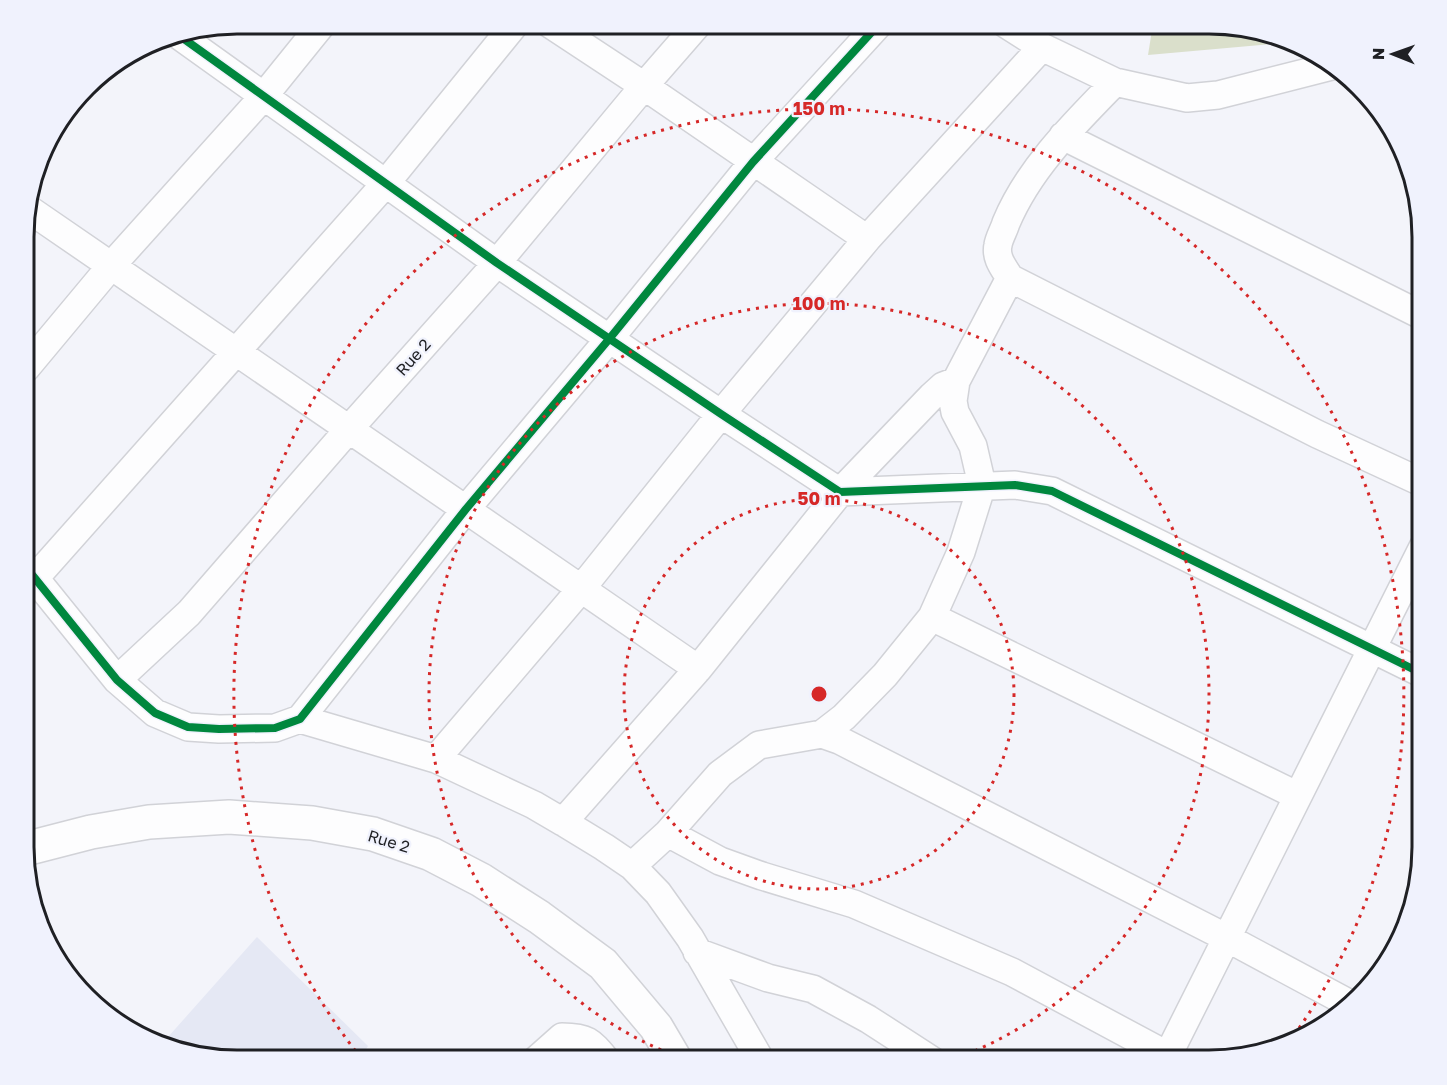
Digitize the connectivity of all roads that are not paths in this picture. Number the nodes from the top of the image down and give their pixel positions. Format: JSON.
{"nodes":[{"id":1,"x":314,"y":34,"type":"edge"},
{"id":2,"x":507,"y":34,"type":"edge"},
{"id":3,"x":566,"y":34,"type":"edge"},
{"id":4,"x":689,"y":34,"type":"edge"},
{"id":5,"x":869,"y":35,"type":"edge"},
{"id":6,"x":1023,"y":35,"type":"edge"},
{"id":7,"x":187,"y":41,"type":"edge"},
{"id":8,"x":1042,"y":47,"type":"junction"},
{"id":9,"x":1321,"y":69,"type":"edge"},
{"id":10,"x":1115,"y":82,"type":"junction"},
{"id":11,"x":644,"y":86,"type":"junction"},
{"id":12,"x":263,"y":97,"type":"junction"},
{"id":13,"x":1063,"y":136,"type":"junction"},
{"id":14,"x":753,"y":162,"type":"junction"},
{"id":15,"x":386,"y":183,"type":"junction"},
{"id":16,"x":36,"y":214,"type":"edge"},
{"id":17,"x":867,"y":239,"type":"junction"},
{"id":18,"x":497,"y":263,"type":"junction"},
{"id":19,"x":111,"y":266,"type":"junction"},
{"id":20,"x":1010,"y":278,"type":"junction"},
{"id":21,"x":1412,"y":310,"type":"edge"},
{"id":22,"x":610,"y":338,"type":"junction"},
{"id":23,"x":237,"y":352,"type":"junction"},
{"id":24,"x":34,"y":358,"type":"edge"},
{"id":25,"x":956,"y":381,"type":"junction"},
{"id":26,"x":721,"y":414,"type":"junction"},
{"id":27,"x":349,"y":429,"type":"junction"},
{"id":28,"x":1412,"y":478,"type":"edge"},
{"id":29,"x":982,"y":485,"type":"junction"},
{"id":30,"x":840,"y":492,"type":"junction"},
{"id":31,"x":466,"y":509,"type":"junction"},
{"id":32,"x":35,"y":567,"type":"edge"},
{"id":33,"x":1412,"y":569,"type":"edge"},
{"id":34,"x":35,"y":578,"type":"edge"},
{"id":35,"x":581,"y":589,"type":"junction"},
{"id":36,"x":932,"y":617,"type":"junction"},
{"id":37,"x":1372,"y":648,"type":"junction"},
{"id":38,"x":1412,"y":668,"type":"edge"},
{"id":39,"x":698,"y":669,"type":"junction"},
{"id":40,"x":117,"y":680,"type":"junction"},
{"id":41,"x":300,"y":719,"type":"junction"},
{"id":42,"x":822,"y":734,"type":"junction"},
{"id":43,"x":436,"y":759,"type":"junction"},
{"id":44,"x":1298,"y":796,"type":"junction"},
{"id":45,"x":563,"y":822,"type":"junction"},
{"id":46,"x":668,"y":833,"type":"junction"},
{"id":47,"x":35,"y":846,"type":"edge"},
{"id":48,"x":632,"y":866,"type":"junction"},
{"id":49,"x":1227,"y":938,"type":"junction"},
{"id":50,"x":697,"y":952,"type":"junction"},
{"id":51,"x":1343,"y":1000,"type":"edge"},
{"id":52,"x":547,"y":1050,"type":"edge"},
{"id":53,"x":598,"y":1050,"type":"edge"},
{"id":54,"x":670,"y":1050,"type":"edge"},
{"id":55,"x":755,"y":1050,"type":"edge"},
{"id":56,"x":916,"y":1050,"type":"edge"},
{"id":57,"x":1154,"y":1050,"type":"edge"},
{"id":58,"x":1174,"y":1050,"type":"edge"}],
"edges":[{"from":1,"to":12,"type":"street"},
{"from":2,"to":15,"type":"street"},
{"from":3,"to":11,"type":"street"},
{"from":4,"to":11,"type":"street","name":"Rue 2"},
{"from":5,"to":14,"type":"street"},
{"from":6,"to":8,"type":"street"},
{"from":7,"to":12,"type":"street"},
{"from":8,"to":10,"type":"street"},
{"from":8,"to":17,"type":"street"},
{"from":9,"to":10,"type":"street"},
{"from":10,"to":13,"type":"street"},
{"from":11,"to":14,"type":"street"},
{"from":11,"to":18,"type":"street","name":"Rue 2"},
{"from":12,"to":15,"type":"street"},
{"from":12,"to":19,"type":"street"},
{"from":13,"to":20,"type":"street"},
{"from":13,"to":21,"type":"street"},
{"from":14,"to":17,"type":"street"},
{"from":14,"to":22,"type":"street"},
{"from":15,"to":18,"type":"street"},
{"from":15,"to":23,"type":"street"},
{"from":16,"to":19,"type":"street"},
{"from":17,"to":26,"type":"street"},
{"from":18,"to":22,"type":"street"},
{"from":18,"to":27,"type":"street","name":"Rue 2"},
{"from":19,"to":23,"type":"street"},
{"from":19,"to":24,"type":"street"},
{"from":20,"to":25,"type":"street"},
{"from":20,"to":28,"type":"street"},
{"from":22,"to":26,"type":"street"},
{"from":22,"to":31,"type":"street"},
{"from":23,"to":27,"type":"street"},
{"from":23,"to":32,"type":"street"},
{"from":25,"to":29,"type":"street"},
{"from":25,"to":30,"type":"street"},
{"from":26,"to":30,"type":"street"},
{"from":26,"to":35,"type":"street"},
{"from":27,"to":31,"type":"street"},
{"from":27,"to":40,"type":"street","name":"Rue 2"},
{"from":29,"to":30,"type":"street"},
{"from":29,"to":36,"type":"street"},
{"from":29,"to":37,"type":"street"},
{"from":30,"to":39,"type":"street"},
{"from":31,"to":35,"type":"street"},
{"from":31,"to":41,"type":"street"},
{"from":33,"to":37,"type":"street"},
{"from":34,"to":40,"type":"street"},
{"from":35,"to":39,"type":"street"},
{"from":35,"to":43,"type":"street"},
{"from":36,"to":42,"type":"street"},
{"from":36,"to":44,"type":"street"},
{"from":37,"to":38,"type":"street"},
{"from":37,"to":44,"type":"street"},
{"from":39,"to":45,"type":"street"},
{"from":40,"to":41,"type":"street"},
{"from":41,"to":43,"type":"street"},
{"from":42,"to":46,"type":"street"},
{"from":42,"to":49,"type":"street"},
{"from":43,"to":45,"type":"street"},
{"from":44,"to":49,"type":"street"},
{"from":45,"to":48,"type":"street"},
{"from":46,"to":48,"type":"street"},
{"from":46,"to":57,"type":"street"},
{"from":47,"to":54,"type":"street","name":"Rue 2"},
{"from":48,"to":50,"type":"street"},
{"from":49,"to":51,"type":"street"},
{"from":49,"to":58,"type":"street"},
{"from":50,"to":55,"type":"street"},
{"from":50,"to":56,"type":"street"},
{"from":52,"to":53,"type":"street"}]}
